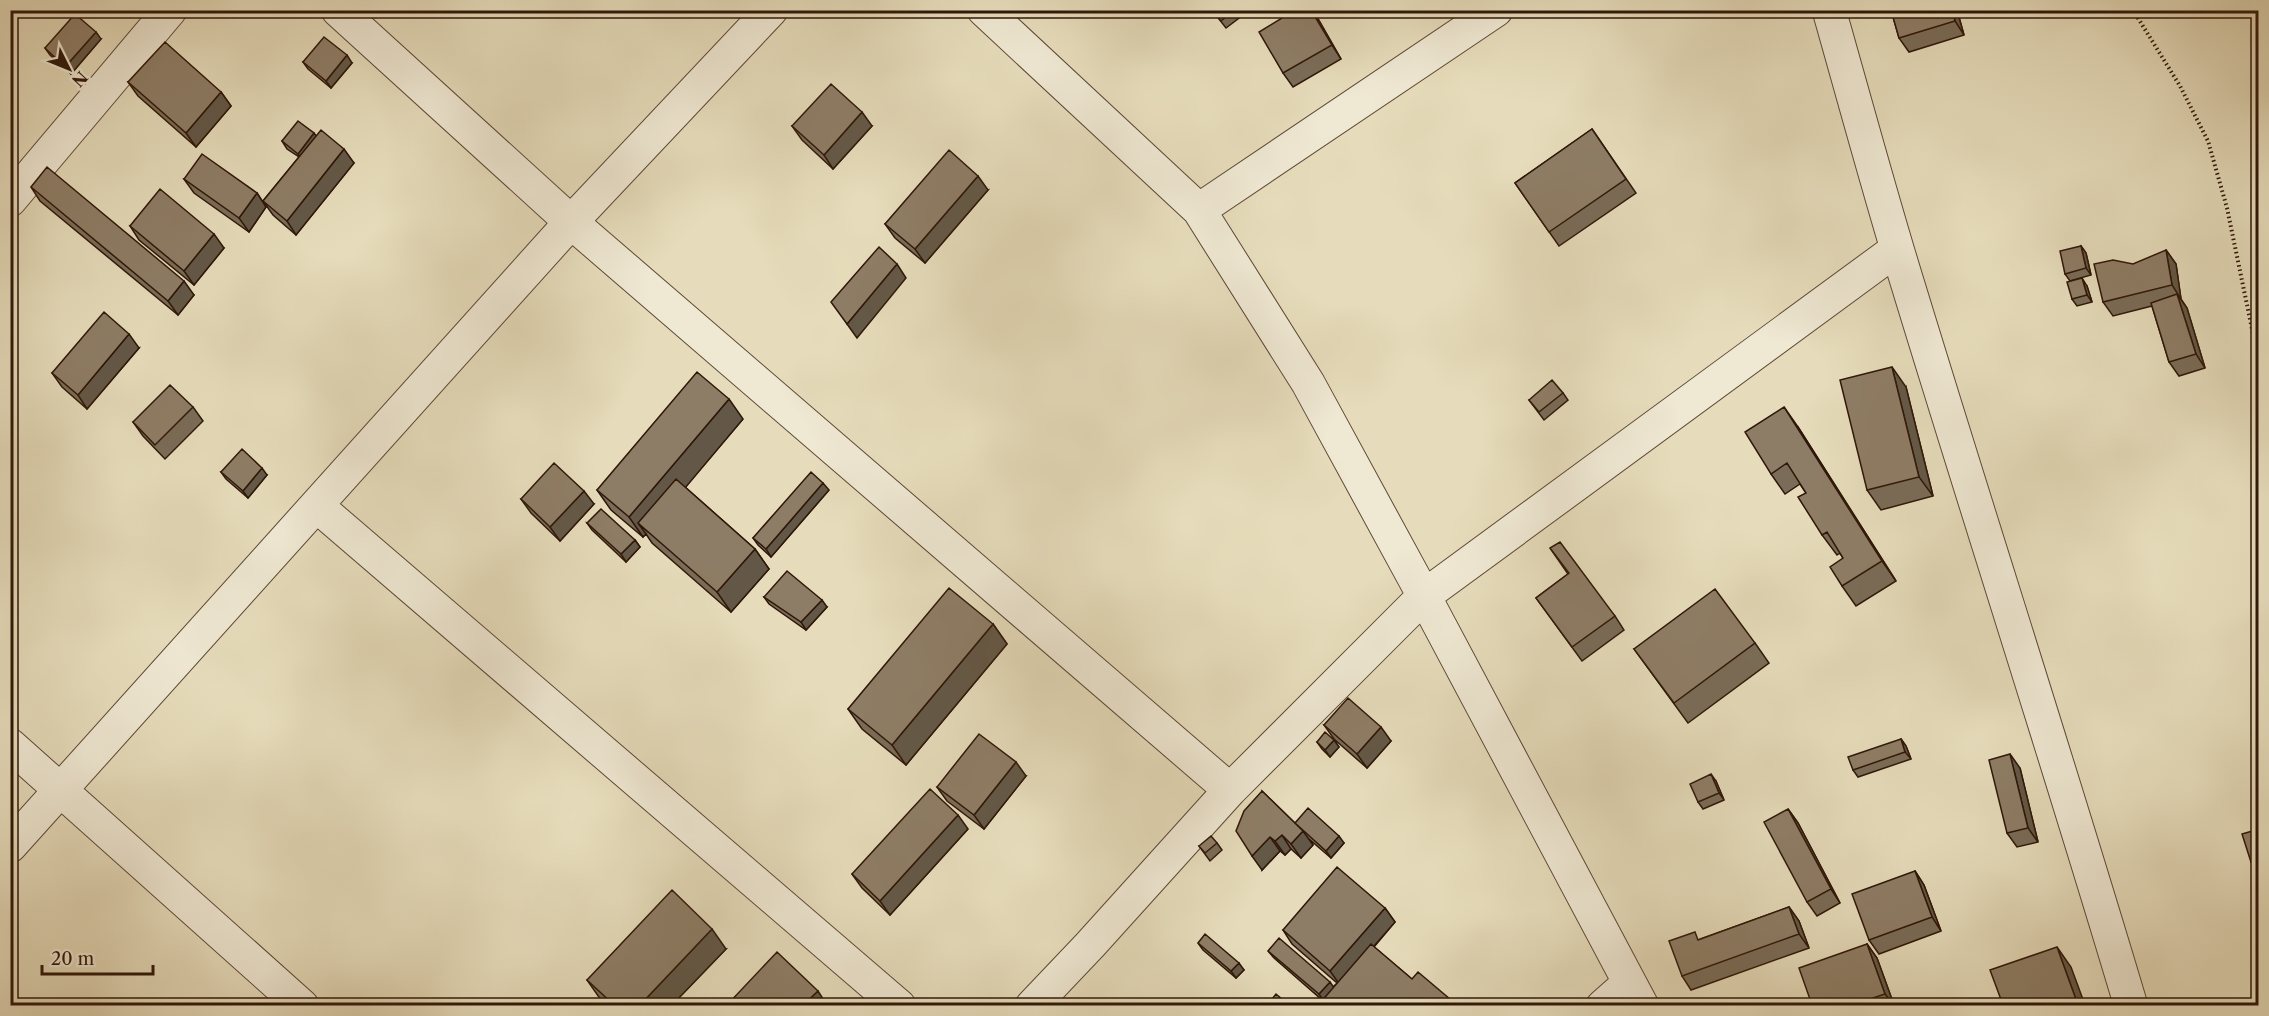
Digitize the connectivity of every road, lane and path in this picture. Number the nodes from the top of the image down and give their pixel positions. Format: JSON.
{"nodes":[{"id":1,"x":170,"y":10,"type":"edge"},
{"id":2,"x":338,"y":10,"type":"edge"},
{"id":3,"x":771,"y":10,"type":"edge"},
{"id":4,"x":984,"y":10,"type":"edge"},
{"id":5,"x":1496,"y":10,"type":"edge"},
{"id":6,"x":1829,"y":10,"type":"edge"},
{"id":7,"x":2133,"y":10,"type":"edge"},
{"id":8,"x":10,"y":200,"type":"edge"},
{"id":9,"x":1199,"y":210,"type":"junction"},
{"id":10,"x":571,"y":222,"type":"junction"},
{"id":11,"x":1897,"y":249,"type":"junction"},
{"id":12,"x":2259,"y":358,"type":"edge"},
{"id":13,"x":316,"y":507,"type":"junction"},
{"id":14,"x":1424,"y":596,"type":"junction"},
{"id":15,"x":10,"y":744,"type":"edge"},
{"id":16,"x":62,"y":790,"type":"junction"},
{"id":17,"x":1230,"y":790,"type":"junction"},
{"id":18,"x":10,"y":846,"type":"edge"},
{"id":19,"x":1635,"y":994,"type":"edge"},
{"id":20,"x":302,"y":1005,"type":"edge"},
{"id":21,"x":899,"y":1005,"type":"edge"},
{"id":22,"x":1032,"y":1005,"type":"edge"},
{"id":23,"x":1603,"y":1005,"type":"edge"},
{"id":24,"x":2132,"y":1005,"type":"edge"}],
"edges":[{"from":1,"to":8,"type":"street"},
{"from":2,"to":10,"type":"street"},
{"from":3,"to":10,"type":"street"},
{"from":4,"to":9,"type":"street"},
{"from":5,"to":9,"type":"street"},
{"from":6,"to":11,"type":"street"},
{"from":7,"to":12,"type":"path"},
{"from":9,"to":14,"type":"street"},
{"from":10,"to":13,"type":"street"},
{"from":10,"to":17,"type":"street"},
{"from":11,"to":14,"type":"street"},
{"from":11,"to":24,"type":"street"},
{"from":13,"to":16,"type":"street"},
{"from":13,"to":21,"type":"street"},
{"from":14,"to":17,"type":"street"},
{"from":14,"to":19,"type":"street"},
{"from":15,"to":16,"type":"street"},
{"from":16,"to":18,"type":"street"},
{"from":16,"to":20,"type":"street"},
{"from":17,"to":22,"type":"street"},
{"from":19,"to":23,"type":"street"}]}
